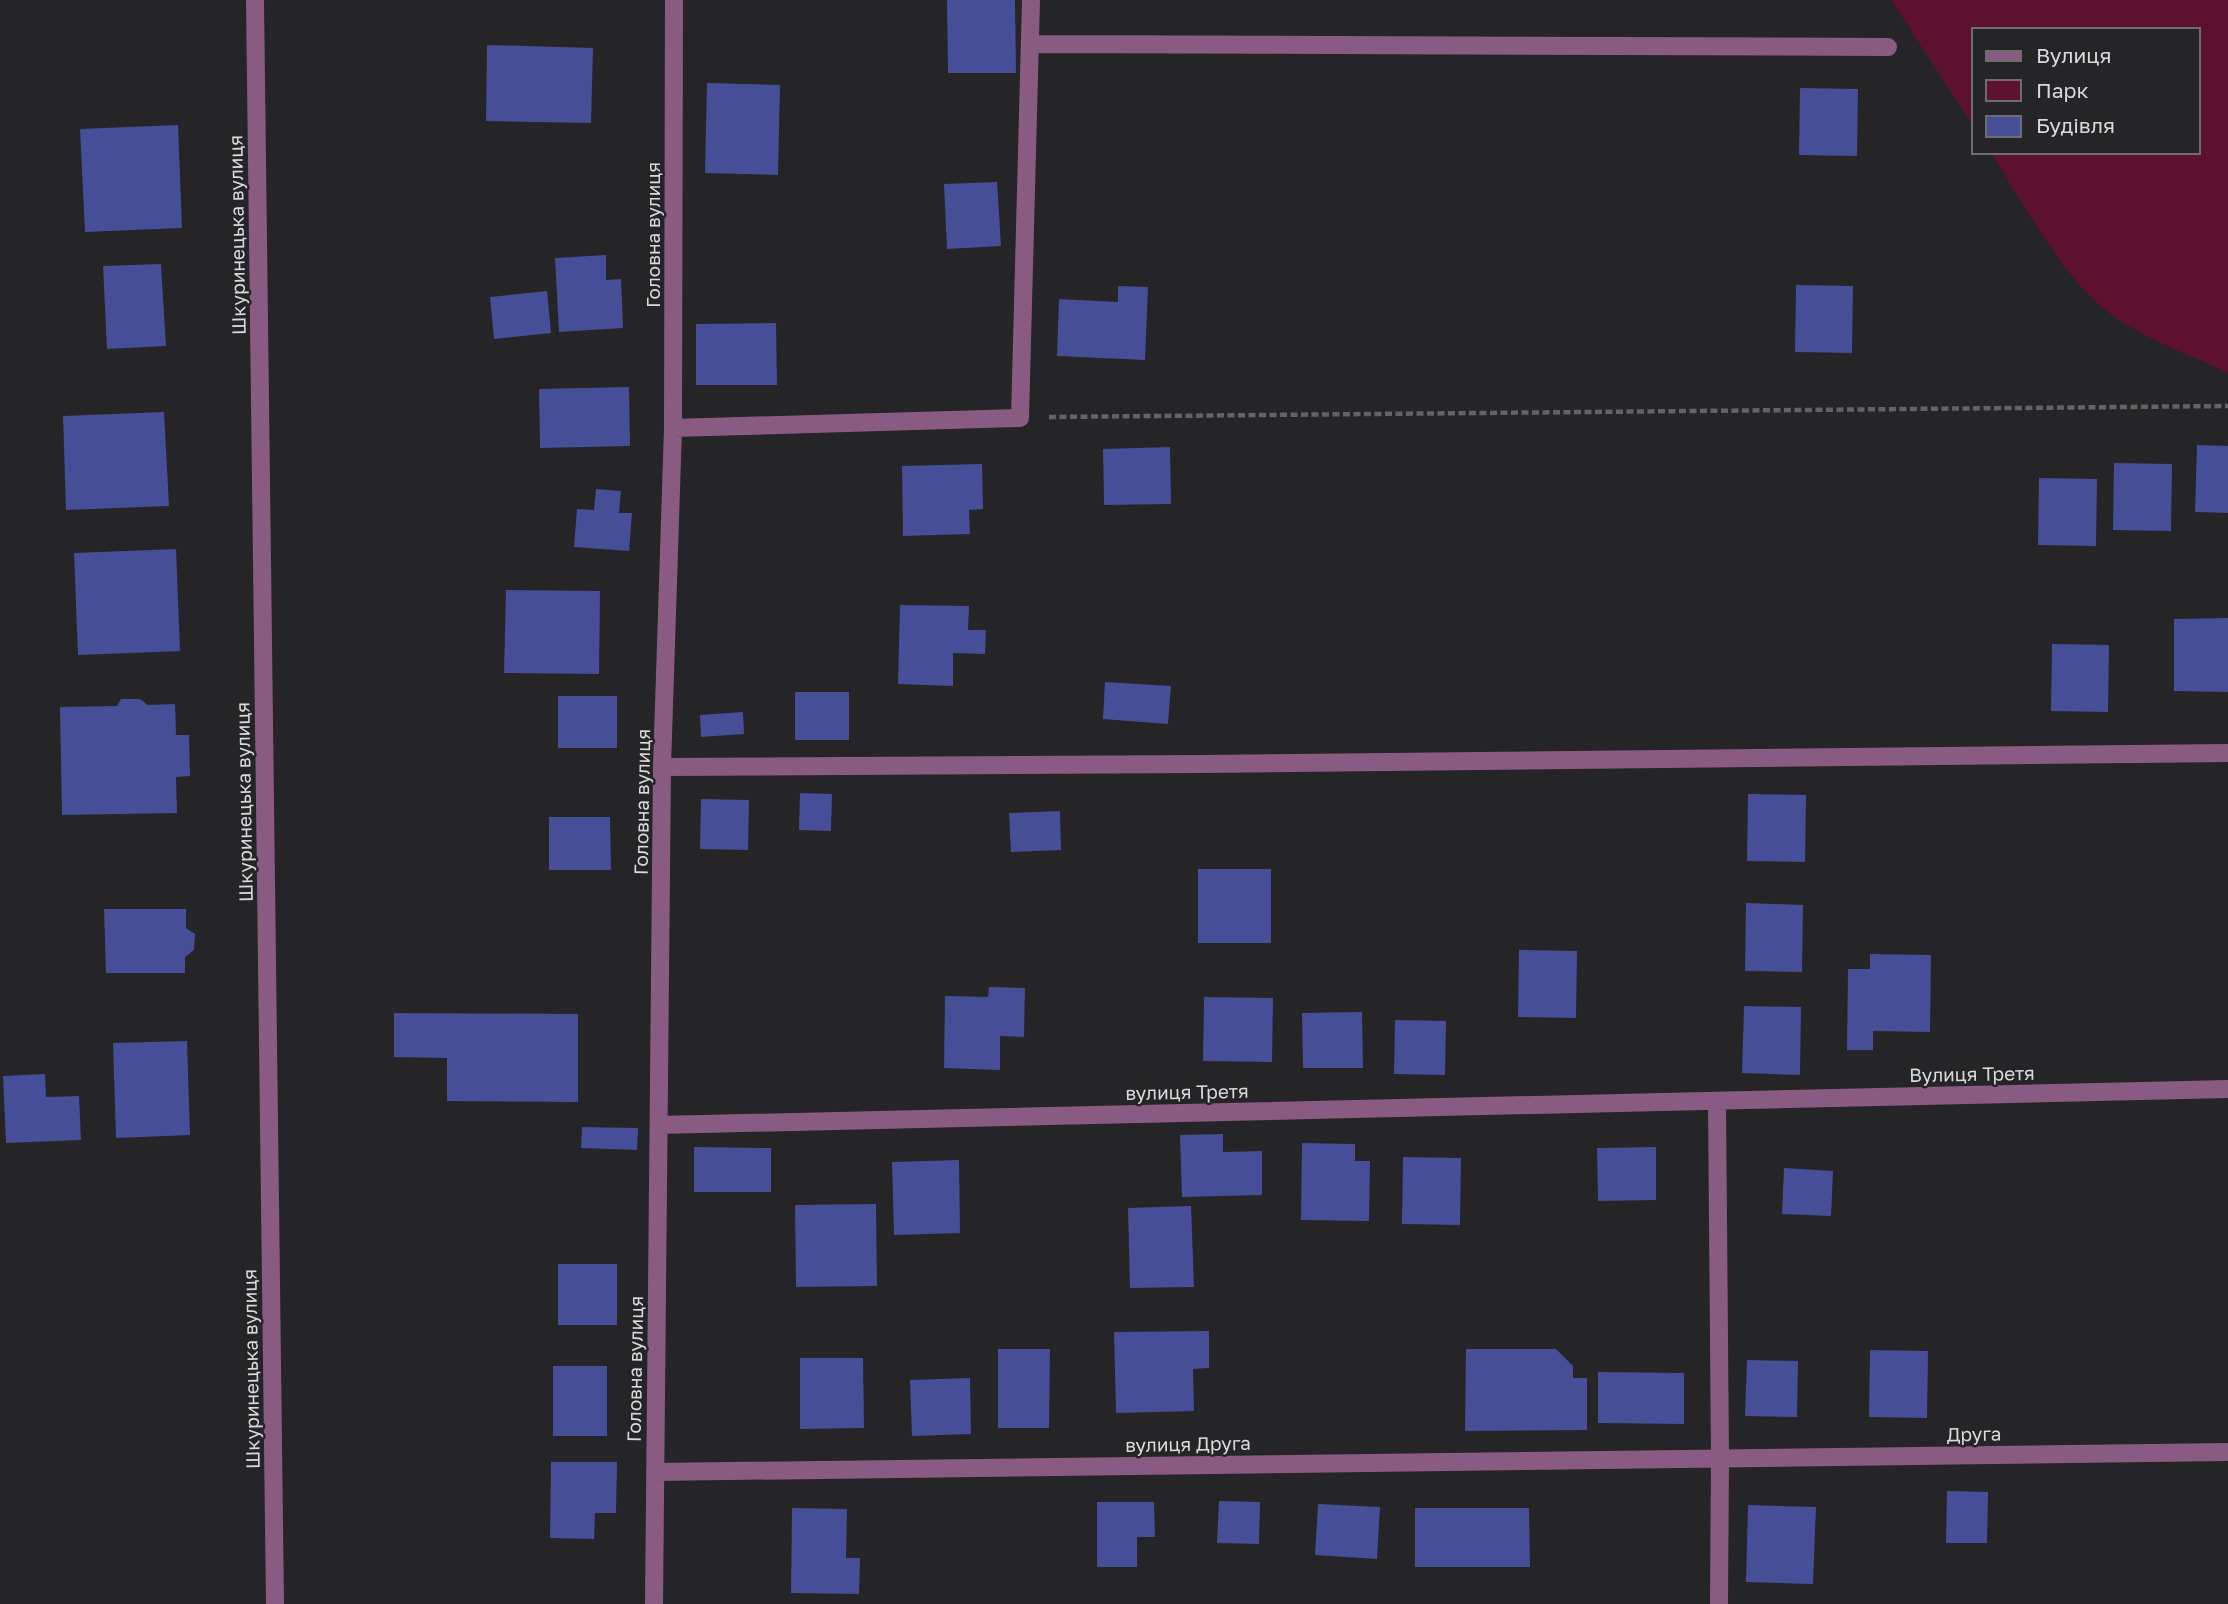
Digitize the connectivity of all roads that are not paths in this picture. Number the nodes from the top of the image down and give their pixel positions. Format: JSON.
{"nodes":[{"id":1,"x":256,"y":0,"type":"edge"},
{"id":2,"x":674,"y":0,"type":"edge"},
{"id":3,"x":1031,"y":0,"type":"edge"},
{"id":4,"x":1030,"y":44,"type":"junction"},
{"id":5,"x":1888,"y":47,"type":"dead end"},
{"id":6,"x":673,"y":428,"type":"junction"},
{"id":7,"x":2228,"y":753,"type":"edge"},
{"id":8,"x":662,"y":767,"type":"junction"},
{"id":9,"x":2228,"y":1089,"type":"edge"},
{"id":10,"x":1717,"y":1101,"type":"junction"},
{"id":11,"x":659,"y":1125,"type":"junction"},
{"id":12,"x":2228,"y":1452,"type":"edge"},
{"id":13,"x":1720,"y":1458,"type":"junction"},
{"id":14,"x":655,"y":1472,"type":"junction"},
{"id":15,"x":275,"y":1604,"type":"edge"},
{"id":16,"x":654,"y":1604,"type":"edge"},
{"id":17,"x":1719,"y":1604,"type":"edge"}],
"edges":[{"from":1,"to":15,"type":"street","name":"Шкуринецька вулиця"},
{"from":2,"to":6,"type":"street","name":"Головна вулиця"},
{"from":3,"to":4,"type":"street"},
{"from":4,"to":5,"type":"street"},
{"from":4,"to":6,"type":"street"},
{"from":6,"to":8,"type":"street","name":"Головна вулиця"},
{"from":7,"to":8,"type":"street"},
{"from":8,"to":11,"type":"street","name":"Головна вулиця"},
{"from":9,"to":10,"type":"street","name":"Вулиця Третя"},
{"from":10,"to":11,"type":"street","name":"вулиця Третя"},
{"from":10,"to":13,"type":"street"},
{"from":11,"to":14,"type":"street","name":"Головна вулиця"},
{"from":12,"to":13,"type":"street","name":"Друга"},
{"from":13,"to":14,"type":"street","name":"вулиця Друга"},
{"from":13,"to":17,"type":"street"},
{"from":14,"to":16,"type":"street","name":"Головна вулиця"}]}
